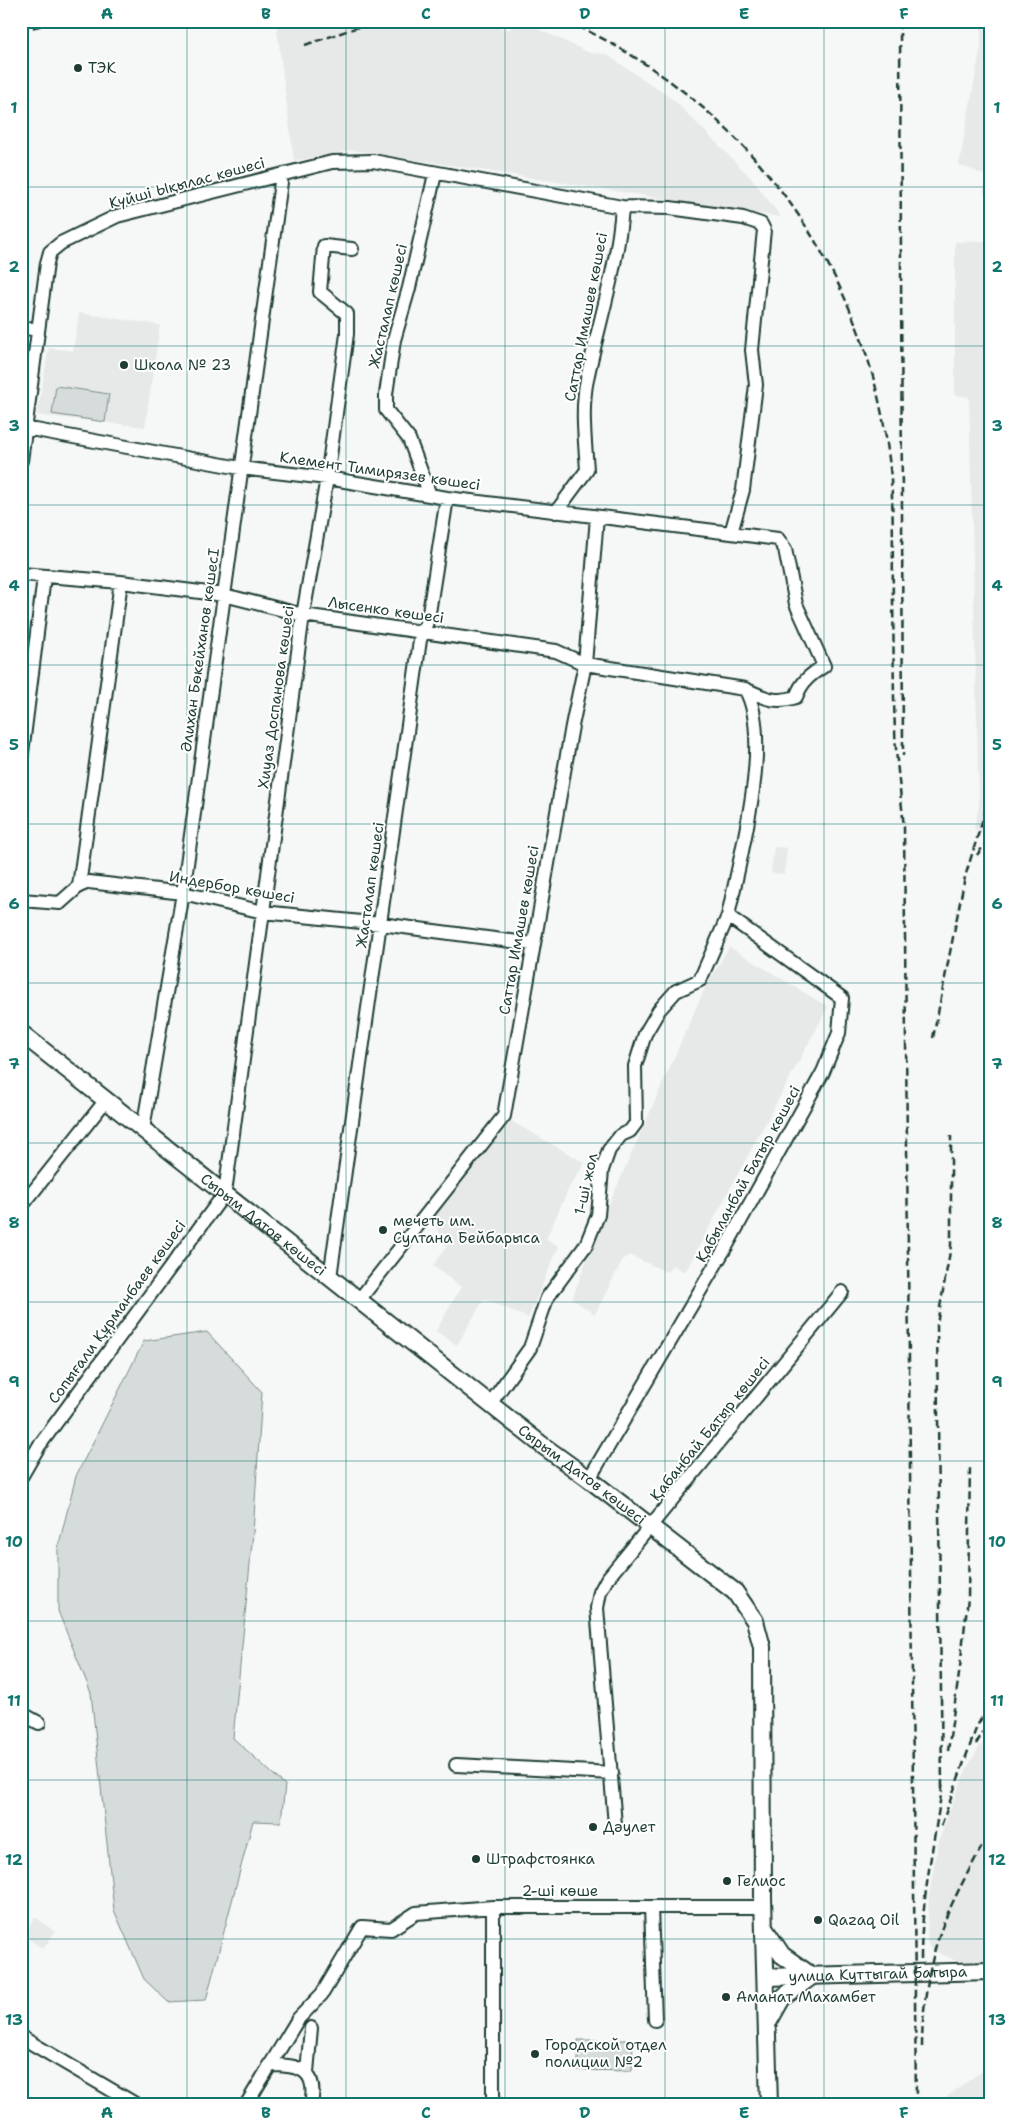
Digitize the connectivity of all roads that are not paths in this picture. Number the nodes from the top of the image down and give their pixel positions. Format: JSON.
{"nodes":[{"id":1,"x":435,"y":174,"type":"junction"},
{"id":2,"x":282,"y":175,"type":"junction"},
{"id":3,"x":622,"y":207,"type":"junction"},
{"id":4,"x":352,"y":249,"type":"dead end"},
{"id":5,"x":21,"y":327,"type":"edge"},
{"id":6,"x":38,"y":330,"type":"junction"},
{"id":7,"x":25,"y":428,"type":"junction"},
{"id":8,"x":21,"y":461,"type":"edge"},
{"id":9,"x":240,"y":468,"type":"junction"},
{"id":10,"x":327,"y":478,"type":"junction"},
{"id":11,"x":430,"y":495,"type":"junction"},
{"id":12,"x":447,"y":498,"type":"junction"},
{"id":13,"x":556,"y":512,"type":"junction"},
{"id":14,"x":596,"y":517,"type":"junction"},
{"id":15,"x":731,"y":534,"type":"junction"},
{"id":16,"x":21,"y":574,"type":"edge"},
{"id":17,"x":44,"y":577,"type":"junction"},
{"id":18,"x":121,"y":582,"type":"junction"},
{"id":19,"x":224,"y":595,"type":"junction"},
{"id":20,"x":303,"y":615,"type":"junction"},
{"id":21,"x":423,"y":631,"type":"junction"},
{"id":22,"x":585,"y":664,"type":"junction"},
{"id":23,"x":745,"y":689,"type":"junction"},
{"id":24,"x":21,"y":761,"type":"edge"},
{"id":25,"x":79,"y":886,"type":"junction"},
{"id":26,"x":183,"y":893,"type":"junction"},
{"id":27,"x":21,"y":900,"type":"edge"},
{"id":28,"x":263,"y":912,"type":"junction"},
{"id":29,"x":728,"y":916,"type":"junction"},
{"id":30,"x":381,"y":924,"type":"junction"},
{"id":31,"x":533,"y":944,"type":"junction"},
{"id":32,"x":21,"y":1033,"type":"edge"},
{"id":33,"x":106,"y":1100,"type":"junction"},
{"id":34,"x":143,"y":1129,"type":"junction"},
{"id":35,"x":225,"y":1193,"type":"junction"},
{"id":36,"x":21,"y":1207,"type":"edge"},
{"id":37,"x":330,"y":1277,"type":"junction"},
{"id":38,"x":842,"y":1292,"type":"dead end"},
{"id":39,"x":359,"y":1300,"type":"junction"},
{"id":40,"x":490,"y":1404,"type":"junction"},
{"id":41,"x":21,"y":1477,"type":"edge"},
{"id":42,"x":589,"y":1479,"type":"junction"},
{"id":43,"x":651,"y":1528,"type":"junction"},
{"id":44,"x":21,"y":1713,"type":"edge"},
{"id":45,"x":39,"y":1723,"type":"dead end"},
{"id":46,"x":456,"y":1765,"type":"dead end"},
{"id":47,"x":612,"y":1773,"type":"junction"},
{"id":48,"x":615,"y":1825,"type":"dead end"},
{"id":49,"x":493,"y":1907,"type":"junction"},
{"id":50,"x":651,"y":1907,"type":"junction"},
{"id":51,"x":764,"y":1907,"type":"junction"},
{"id":52,"x":764,"y":1928,"type":"junction"},
{"id":53,"x":990,"y":1971,"type":"edge"},
{"id":54,"x":812,"y":1976,"type":"junction"},
{"id":55,"x":766,"y":1977,"type":"junction"},
{"id":56,"x":655,"y":2020,"type":"dead end"},
{"id":57,"x":768,"y":2023,"type":"junction"},
{"id":58,"x":311,"y":2028,"type":"dead end"},
{"id":59,"x":21,"y":2037,"type":"edge"},
{"id":60,"x":269,"y":2065,"type":"junction"},
{"id":61,"x":307,"y":2072,"type":"junction"},
{"id":62,"x":137,"y":2105,"type":"edge"},
{"id":63,"x":246,"y":2105,"type":"edge"},
{"id":64,"x":311,"y":2105,"type":"edge"},
{"id":65,"x":493,"y":2105,"type":"edge"},
{"id":66,"x":769,"y":2105,"type":"edge"}],
"edges":[{"from":1,"to":2,"type":"street","name":"Күйші Ықылас көшесі"},
{"from":1,"to":3,"type":"street","name":"Күйші Ықылас көшесі"},
{"from":1,"to":11,"type":"street","name":"Жасталап көшесі"},
{"from":2,"to":6,"type":"street","name":"Күйші Ықылас көшесі"},
{"from":2,"to":9,"type":"street","name":"Әлихан Бөкейханов көшесI"},
{"from":3,"to":13,"type":"street","name":"Саттар Имашев көшесі"},
{"from":3,"to":15,"type":"street","name":"Күйші Ықылас көшесі"},
{"from":4,"to":10,"type":"street","name":"Хиуаз Доспанова көшесі"},
{"from":5,"to":6,"type":"street"},
{"from":6,"to":7,"type":"street","name":"Күйші Ықылас көшесі"},
{"from":7,"to":8,"type":"street","name":"Күйші Ықылас көшесі"},
{"from":7,"to":9,"type":"street","name":"Клемент Тимирязев көшесі"},
{"from":9,"to":10,"type":"street","name":"Клемент Тимирязев көшесі"},
{"from":9,"to":19,"type":"street","name":"Әлихан Бөкейханов көшесI"},
{"from":10,"to":11,"type":"street","name":"Клемент Тимирязев көшесі"},
{"from":10,"to":20,"type":"street","name":"Хиуаз Доспанова көшесі"},
{"from":11,"to":12,"type":"street","name":"Клемент Тимирязев көшесі"},
{"from":12,"to":13,"type":"street","name":"Клемент Тимирязев көшесі"},
{"from":12,"to":21,"type":"street","name":"Жасталап көшесі"},
{"from":13,"to":14,"type":"street","name":"Клемент Тимирязев көшесі"},
{"from":14,"to":15,"type":"street","name":"Клемент Тимирязев көшесі"},
{"from":14,"to":22,"type":"street","name":"Саттар Имашев көшесі"},
{"from":15,"to":23,"type":"street"},
{"from":16,"to":17,"type":"street","name":"Лысенко көшесі"},
{"from":17,"to":18,"type":"street","name":"Лысенко көшесі"},
{"from":17,"to":24,"type":"street"},
{"from":18,"to":19,"type":"street","name":"Лысенко көшесі"},
{"from":18,"to":25,"type":"street"},
{"from":19,"to":20,"type":"street","name":"Лысенко көшесі"},
{"from":19,"to":26,"type":"street","name":"Әлихан Бөкейханов көшесI"},
{"from":20,"to":21,"type":"street","name":"Лысенко көшесі"},
{"from":20,"to":28,"type":"street","name":"Хиуаз Доспанова көшесі"},
{"from":21,"to":22,"type":"street","name":"Лысенко көшесі"},
{"from":21,"to":30,"type":"street","name":"Жасталап көшесі"},
{"from":22,"to":23,"type":"street","name":"Лысенко көшесі"},
{"from":22,"to":31,"type":"street","name":"Саттар Имашев көшесі"},
{"from":23,"to":29,"type":"street"},
{"from":25,"to":26,"type":"street","name":"Индербор көшесі"},
{"from":25,"to":27,"type":"street"},
{"from":26,"to":28,"type":"street","name":"Индербор көшесі"},
{"from":26,"to":34,"type":"street","name":"Әлихан Бөкейханов көшесI"},
{"from":28,"to":30,"type":"street","name":"Индербор көшесі"},
{"from":28,"to":35,"type":"street","name":"Хиуаз Доспанова көшесі"},
{"from":29,"to":40,"type":"street","name":"1-ші жол"},
{"from":29,"to":42,"type":"street","name":"Қабыланбай Батыр көшесі"},
{"from":30,"to":31,"type":"street","name":"Индербор көшесі"},
{"from":30,"to":37,"type":"street","name":"Жасталап көшесі"},
{"from":31,"to":39,"type":"street","name":"Саттар Имашев көшесі"},
{"from":32,"to":33,"type":"main road","name":"Сырым Датов көшесі"},
{"from":33,"to":34,"type":"main road","name":"Сырым Датов көшесі"},
{"from":33,"to":36,"type":"street"},
{"from":34,"to":35,"type":"main road","name":"Сырым Датов көшесі"},
{"from":35,"to":37,"type":"main road","name":"Сырым Датов көшесі"},
{"from":35,"to":41,"type":"street","name":"Сопығали Құрманбаев көшесі"},
{"from":37,"to":39,"type":"main road","name":"Сырым Датов көшесі"},
{"from":38,"to":43,"type":"street","name":"Қабанбай Батыр көшесі"},
{"from":39,"to":40,"type":"main road","name":"Сырым Датов көшесі"},
{"from":40,"to":42,"type":"main road","name":"Сырым Датов көшесі"},
{"from":42,"to":43,"type":"main road","name":"Сырым Датов көшесі"},
{"from":43,"to":47,"type":"street","name":"Қабанбай Батыр көшесі"},
{"from":43,"to":51,"type":"main road","name":"Сырым Датов көшесі"},
{"from":44,"to":45,"type":"street"},
{"from":46,"to":47,"type":"street"},
{"from":47,"to":48,"type":"street","name":"Қабанбай Батыр көшесі"},
{"from":49,"to":50,"type":"street","name":"2-ші көше"},
{"from":49,"to":60,"type":"street","name":"2-ші көше"},
{"from":49,"to":65,"type":"street"},
{"from":50,"to":51,"type":"street","name":"2-ші көше"},
{"from":50,"to":56,"type":"street"},
{"from":51,"to":52,"type":"main road","name":"Сырым Датов көшесі"},
{"from":52,"to":54,"type":"main road"},
{"from":52,"to":55,"type":"main road","name":"Сырым Датов көшесі"},
{"from":53,"to":54,"type":"main road","name":"улица Куттыгай батыра"},
{"from":54,"to":55,"type":"main road","name":"улица Куттыгай батыра"},
{"from":54,"to":57,"type":"main road"},
{"from":55,"to":57,"type":"main road","name":"Сырым Датов көшесі"},
{"from":57,"to":66,"type":"main road","name":"Сырым Датов көшесі"},
{"from":58,"to":61,"type":"street"},
{"from":59,"to":62,"type":"street"},
{"from":60,"to":61,"type":"street"},
{"from":60,"to":63,"type":"street"},
{"from":61,"to":64,"type":"street"}]}
